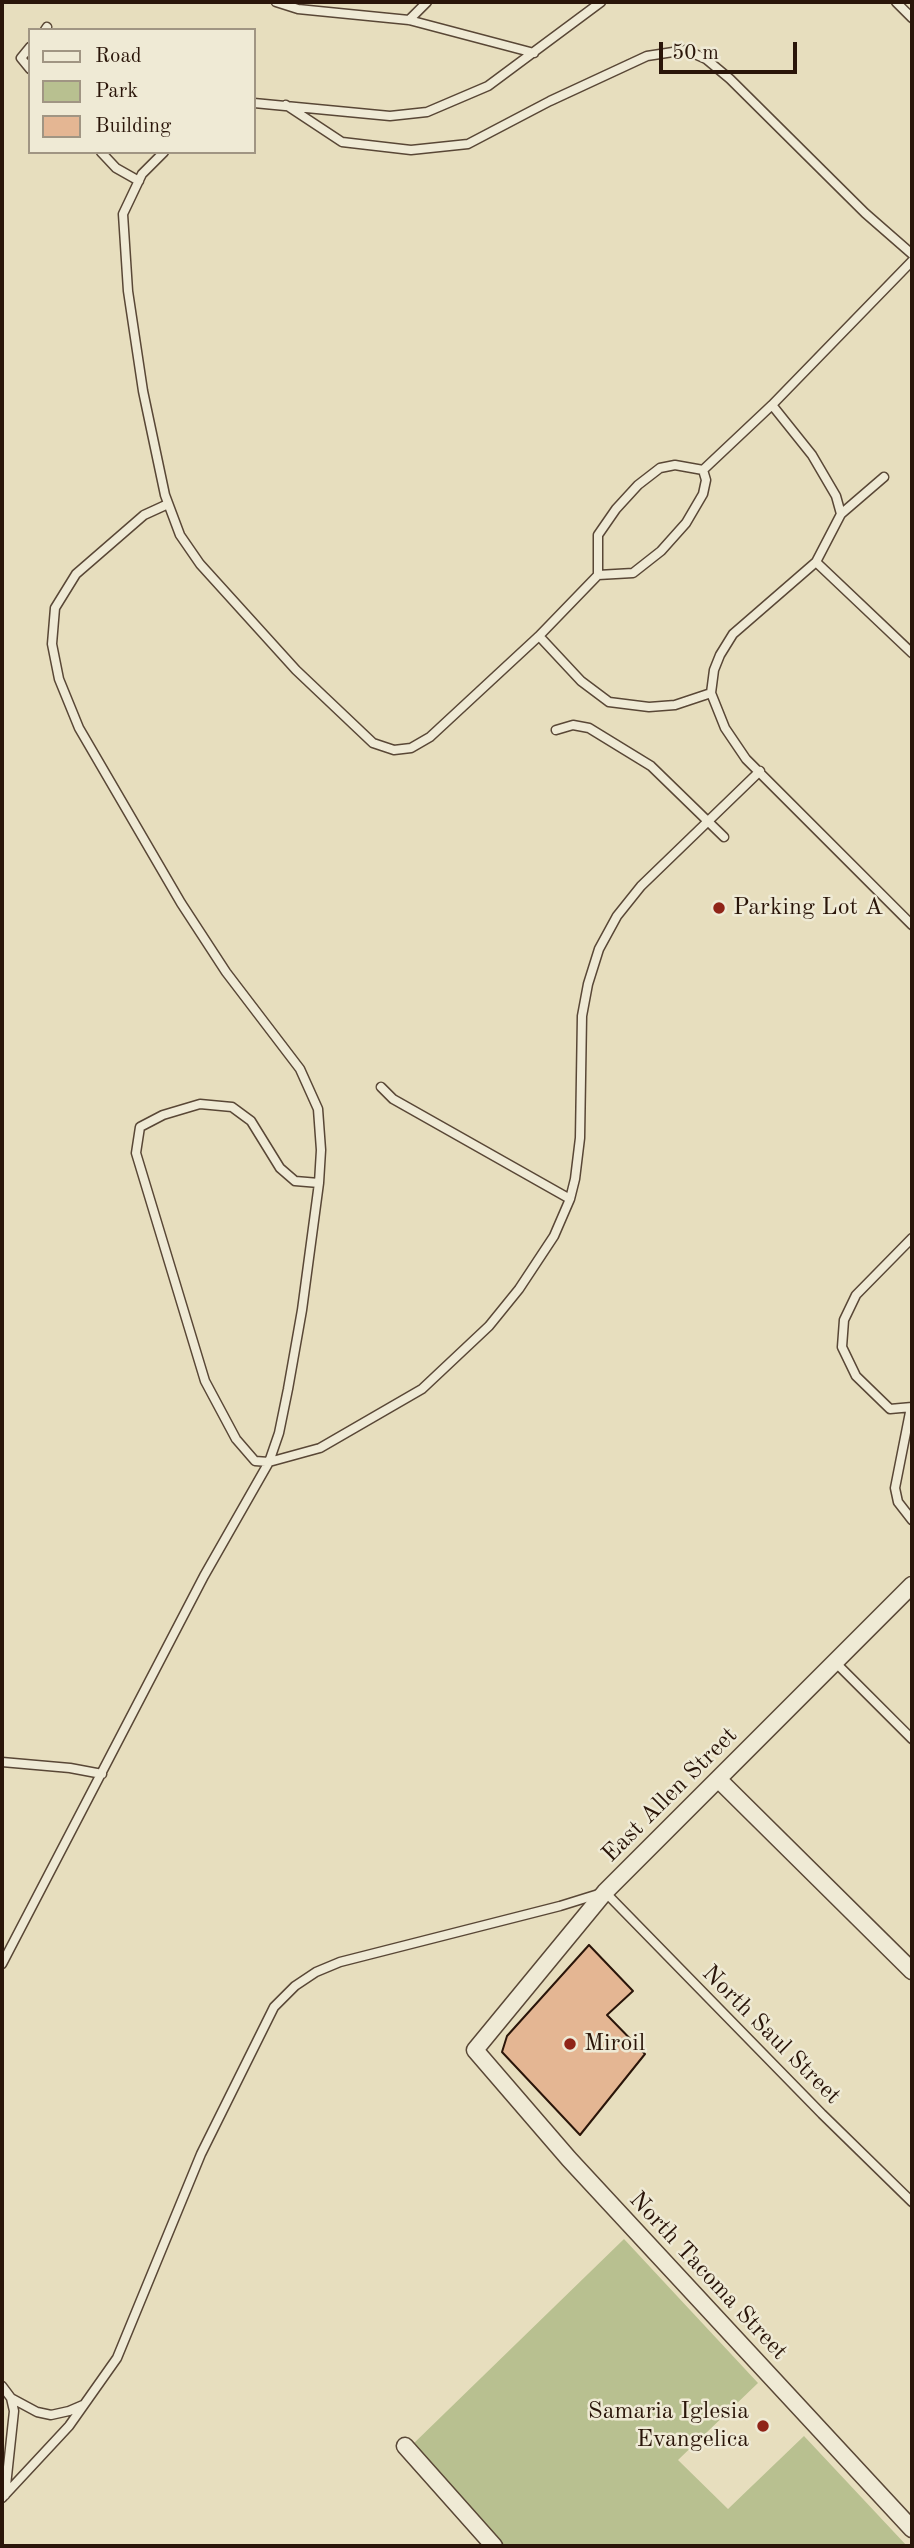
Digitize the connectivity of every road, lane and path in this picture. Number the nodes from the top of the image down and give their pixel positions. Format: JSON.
{"nodes":[{"id":1,"x":276,"y":2,"type":"edge"},
{"id":2,"x":427,"y":2,"type":"edge"},
{"id":3,"x":601,"y":2,"type":"edge"},
{"id":4,"x":896,"y":2,"type":"edge"},
{"id":5,"x":912,"y":17,"type":"edge"},
{"id":6,"x":409,"y":20,"type":"junction"},
{"id":7,"x":28,"y":49,"type":"edge"},
{"id":8,"x":534,"y":52,"type":"junction"},
{"id":9,"x":28,"y":67,"type":"edge"},
{"id":10,"x":256,"y":103,"type":"edge"},
{"id":11,"x":286,"y":105,"type":"junction"},
{"id":12,"x":103,"y":154,"type":"edge"},
{"id":13,"x":162,"y":154,"type":"edge"},
{"id":14,"x":139,"y":181,"type":"junction"},
{"id":15,"x":912,"y":254,"type":"edge"},
{"id":16,"x":912,"y":261,"type":"edge"},
{"id":17,"x":772,"y":405,"type":"junction"},
{"id":18,"x":703,"y":470,"type":"junction"},
{"id":19,"x":884,"y":477,"type":"dead end"},
{"id":20,"x":168,"y":504,"type":"junction"},
{"id":21,"x":841,"y":514,"type":"junction"},
{"id":22,"x":816,"y":562,"type":"junction"},
{"id":23,"x":598,"y":575,"type":"junction"},
{"id":24,"x":539,"y":636,"type":"junction"},
{"id":25,"x":912,"y":653,"type":"edge"},
{"id":26,"x":711,"y":693,"type":"junction"},
{"id":27,"x":556,"y":730,"type":"dead end"},
{"id":28,"x":760,"y":771,"type":"junction"},
{"id":29,"x":709,"y":821,"type":"junction"},
{"id":30,"x":724,"y":837,"type":"dead end"},
{"id":31,"x":912,"y":925,"type":"edge"},
{"id":32,"x":381,"y":1087,"type":"dead end"},
{"id":33,"x":319,"y":1183,"type":"junction"},
{"id":34,"x":570,"y":1199,"type":"junction"},
{"id":35,"x":912,"y":1238,"type":"edge"},
{"id":36,"x":912,"y":1407,"type":"edge"},
{"id":37,"x":269,"y":1462,"type":"junction"},
{"id":38,"x":912,"y":1520,"type":"edge"},
{"id":39,"x":912,"y":1585,"type":"edge"},
{"id":40,"x":835,"y":1662,"type":"junction"},
{"id":41,"x":912,"y":1739,"type":"edge"},
{"id":42,"x":2,"y":1762,"type":"edge"},
{"id":43,"x":102,"y":1774,"type":"junction"},
{"id":44,"x":718,"y":1779,"type":"junction"},
{"id":45,"x":605,"y":1892,"type":"junction"},
{"id":46,"x":2,"y":1964,"type":"edge"},
{"id":47,"x":912,"y":1970,"type":"edge"},
{"id":48,"x":475,"y":2050,"type":"joint"},
{"id":49,"x":912,"y":2202,"type":"edge"},
{"id":50,"x":2,"y":2386,"type":"edge"},
{"id":51,"x":10,"y":2398,"type":"junction"},
{"id":52,"x":84,"y":2404,"type":"junction"},
{"id":53,"x":405,"y":2446,"type":"dead end"},
{"id":54,"x":3,"y":2496,"type":"edge"},
{"id":55,"x":912,"y":2529,"type":"edge"},
{"id":56,"x":494,"y":2546,"type":"edge"}],
"edges":[{"from":1,"to":6,"type":"lane"},
{"from":2,"to":6,"type":"lane"},
{"from":3,"to":8,"type":"lane"},
{"from":4,"to":5,"type":"lane"},
{"from":6,"to":8,"type":"lane"},
{"from":7,"to":9,"type":"lane"},
{"from":8,"to":11,"type":"lane"},
{"from":10,"to":11,"type":"lane"},
{"from":11,"to":15,"type":"lane"},
{"from":12,"to":14,"type":"lane"},
{"from":13,"to":14,"type":"lane"},
{"from":14,"to":20,"type":"lane"},
{"from":16,"to":17,"type":"lane"},
{"from":17,"to":18,"type":"lane"},
{"from":17,"to":21,"type":"lane"},
{"from":18,"to":23,"type":"lane"},
{"from":18,"to":23,"type":"lane"},
{"from":19,"to":21,"type":"lane"},
{"from":20,"to":24,"type":"lane"},
{"from":20,"to":33,"type":"lane"},
{"from":21,"to":22,"type":"lane"},
{"from":22,"to":25,"type":"lane"},
{"from":22,"to":26,"type":"lane"},
{"from":23,"to":24,"type":"lane"},
{"from":24,"to":26,"type":"lane"},
{"from":26,"to":28,"type":"lane"},
{"from":27,"to":29,"type":"lane"},
{"from":28,"to":29,"type":"lane"},
{"from":28,"to":31,"type":"lane"},
{"from":29,"to":30,"type":"lane"},
{"from":29,"to":34,"type":"lane"},
{"from":32,"to":34,"type":"lane"},
{"from":33,"to":37,"type":"lane"},
{"from":33,"to":37,"type":"lane"},
{"from":34,"to":37,"type":"lane"},
{"from":35,"to":36,"type":"lane"},
{"from":36,"to":38,"type":"lane"},
{"from":37,"to":43,"type":"lane"},
{"from":39,"to":40,"type":"street","name":"East Allen Street"},
{"from":40,"to":41,"type":"lane"},
{"from":40,"to":44,"type":"street","name":"East Allen Street"},
{"from":42,"to":43,"type":"lane"},
{"from":43,"to":46,"type":"lane"},
{"from":44,"to":45,"type":"street","name":"East Allen Street"},
{"from":44,"to":47,"type":"street"},
{"from":45,"to":48,"type":"street","name":"East Allen Street"},
{"from":45,"to":49,"type":"lane","name":"North Saul Street"},
{"from":45,"to":52,"type":"lane"},
{"from":48,"to":55,"type":"street","name":"North Tacoma Street"},
{"from":50,"to":51,"type":"lane"},
{"from":51,"to":52,"type":"lane"},
{"from":51,"to":54,"type":"lane"},
{"from":52,"to":54,"type":"lane"},
{"from":53,"to":56,"type":"street"}]}
